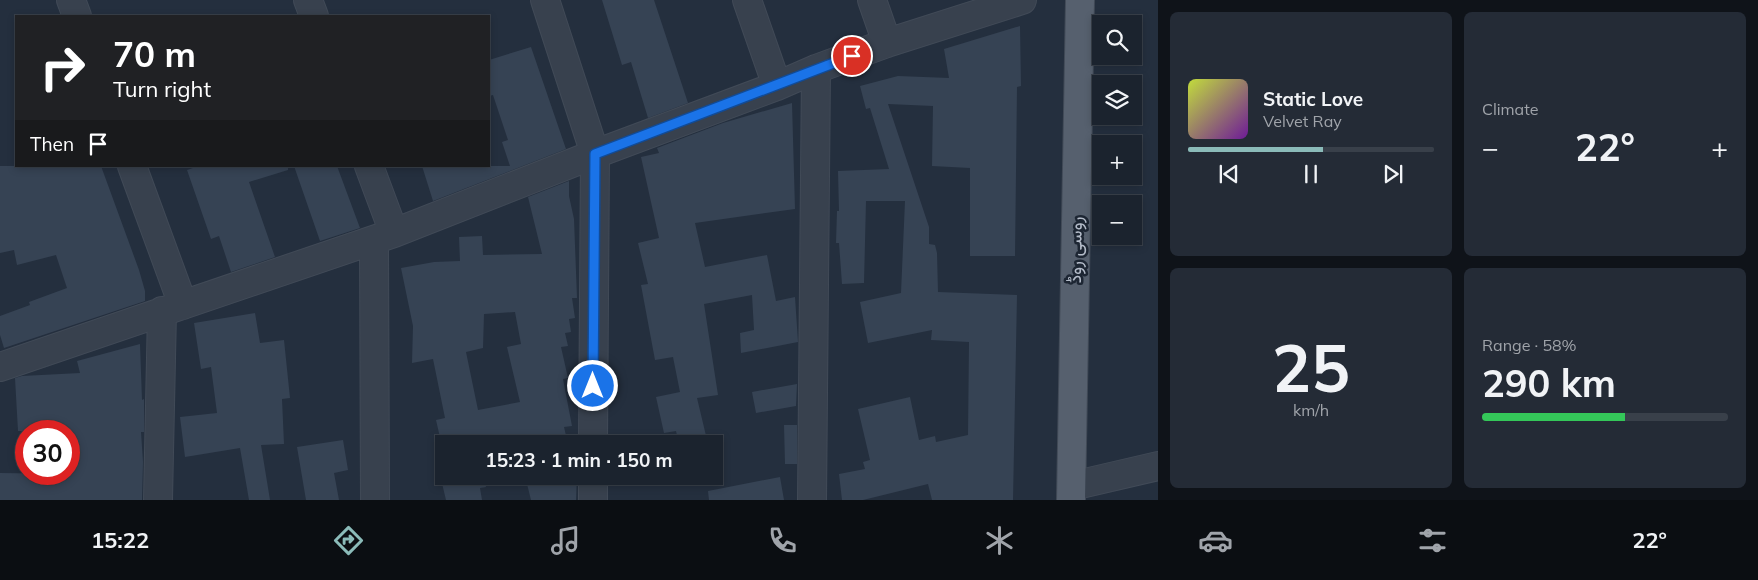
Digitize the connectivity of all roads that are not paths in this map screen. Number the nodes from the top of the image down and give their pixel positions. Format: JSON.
{"nodes":[{"id":1,"x":71,"y":0,"type":"edge"},
{"id":2,"x":308,"y":0,"type":"edge"},
{"id":3,"x":545,"y":0,"type":"edge"},
{"id":4,"x":747,"y":0,"type":"edge"},
{"id":5,"x":872,"y":0,"type":"edge"},
{"id":6,"x":1022,"y":0,"type":"edge"},
{"id":7,"x":1080,"y":0,"type":"edge"},
{"id":8,"x":77,"y":15,"type":"edge"},
{"id":9,"x":314,"y":15,"type":"edge"},
{"id":10,"x":887,"y":44,"type":"junction"},
{"id":11,"x":816,"y":69,"type":"junction"},
{"id":12,"x":778,"y":86,"type":"junction"},
{"id":13,"x":595,"y":154,"type":"junction"},
{"id":14,"x":132,"y":167,"type":"edge"},
{"id":15,"x":369,"y":167,"type":"edge"},
{"id":16,"x":384,"y":236,"type":"junction"},
{"id":17,"x":173,"y":308,"type":"junction"},
{"id":18,"x":0,"y":367,"type":"edge"},
{"id":19,"x":593,"y":435,"type":"edge"},
{"id":20,"x":1158,"y":466,"type":"edge"},
{"id":21,"x":593,"y":485,"type":"edge"},
{"id":22,"x":1071,"y":493,"type":"edge"},
{"id":23,"x":158,"y":500,"type":"edge"},
{"id":24,"x":375,"y":500,"type":"edge"},
{"id":25,"x":593,"y":500,"type":"edge"},
{"id":26,"x":812,"y":500,"type":"edge"}],
"edges":[{"from":1,"to":8,"type":"street"},
{"from":2,"to":9,"type":"street"},
{"from":3,"to":13,"type":"street"},
{"from":4,"to":12,"type":"street"},
{"from":5,"to":10,"type":"street"},
{"from":6,"to":10,"type":"street"},
{"from":7,"to":22,"type":"main road","name":"روسی روڈ"},
{"from":10,"to":11,"type":"street"},
{"from":11,"to":12,"type":"street"},
{"from":11,"to":26,"type":"street"},
{"from":12,"to":13,"type":"street"},
{"from":13,"to":16,"type":"street"},
{"from":13,"to":19,"type":"street"},
{"from":14,"to":17,"type":"street"},
{"from":15,"to":16,"type":"street"},
{"from":16,"to":17,"type":"street"},
{"from":16,"to":24,"type":"street"},
{"from":17,"to":18,"type":"street"},
{"from":17,"to":23,"type":"street"},
{"from":20,"to":22,"type":"street"},
{"from":21,"to":25,"type":"street"}]}
